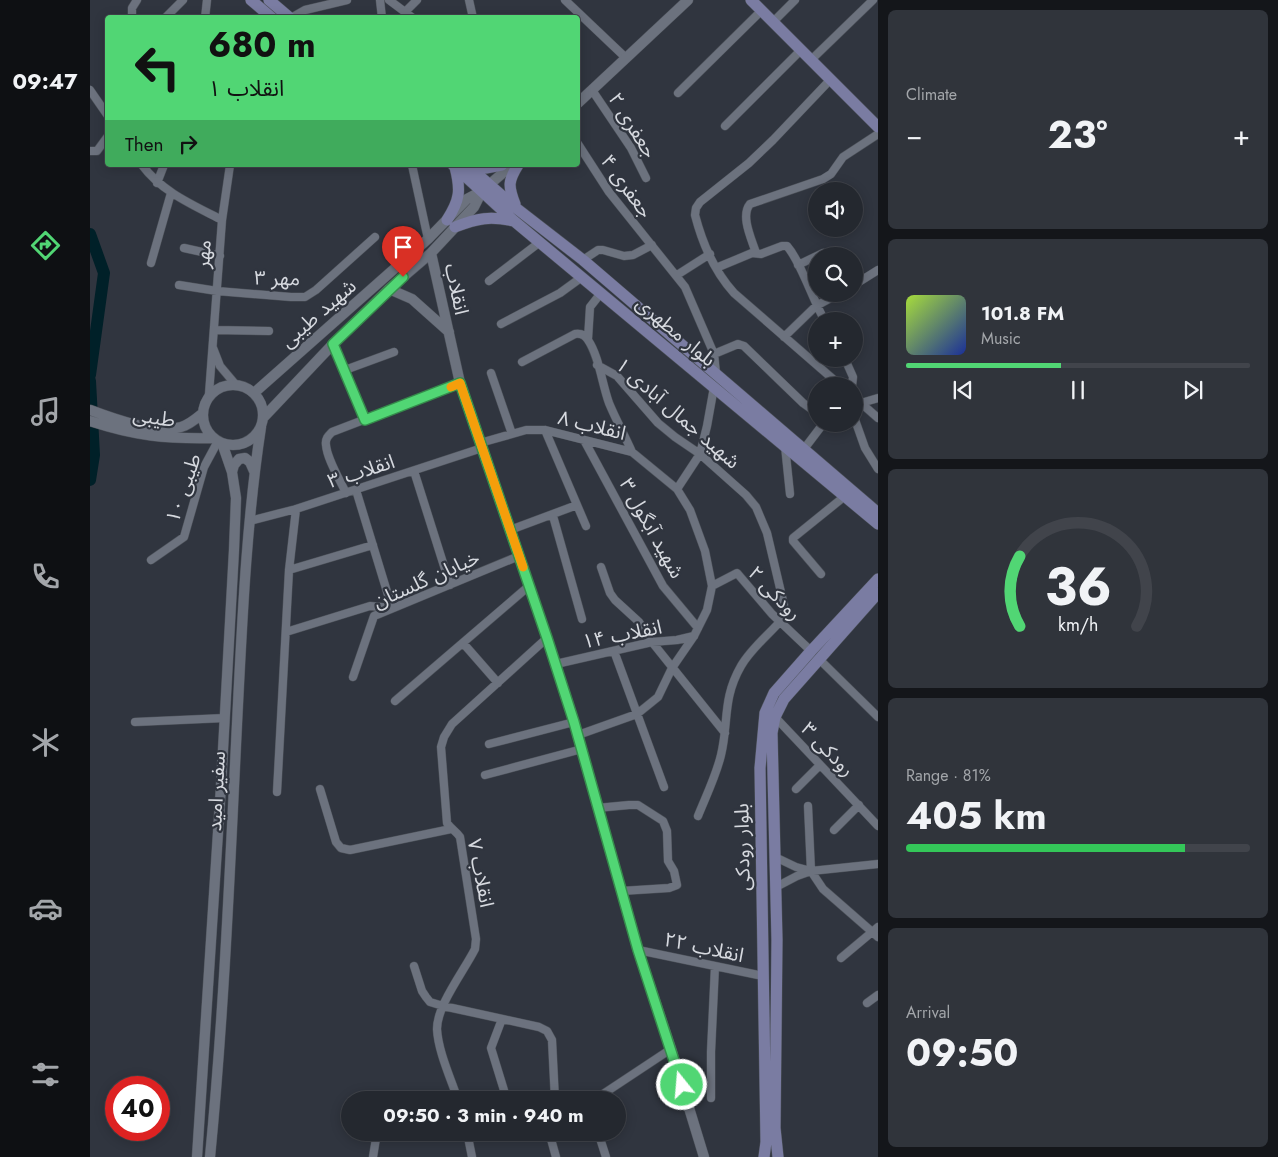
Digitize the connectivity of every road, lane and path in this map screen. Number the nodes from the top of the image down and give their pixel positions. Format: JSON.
{"nodes":[{"id":1,"x":137,"y":0,"type":"edge"},
{"id":2,"x":183,"y":0,"type":"edge"},
{"id":3,"x":207,"y":0,"type":"edge"},
{"id":4,"x":251,"y":0,"type":"edge"},
{"id":5,"x":269,"y":0,"type":"edge"},
{"id":6,"x":347,"y":0,"type":"edge"},
{"id":7,"x":380,"y":0,"type":"edge"},
{"id":8,"x":389,"y":0,"type":"edge"},
{"id":9,"x":417,"y":0,"type":"edge"},
{"id":10,"x":469,"y":0,"type":"edge"},
{"id":11,"x":565,"y":0,"type":"edge"},
{"id":12,"x":688,"y":0,"type":"edge"},
{"id":13,"x":751,"y":0,"type":"edge"},
{"id":14,"x":795,"y":0,"type":"edge"},
{"id":15,"x":873,"y":0,"type":"edge"},
{"id":16,"x":762,"y":10,"type":"junction"},
{"id":17,"x":406,"y":11,"type":"junction"},
{"id":18,"x":132,"y":15,"type":"edge"},
{"id":19,"x":168,"y":15,"type":"edge"},
{"id":20,"x":205,"y":15,"type":"edge"},
{"id":21,"x":268,"y":15,"type":"edge"},
{"id":22,"x":286,"y":15,"type":"edge"},
{"id":23,"x":296,"y":15,"type":"edge"},
{"id":24,"x":382,"y":15,"type":"edge"},
{"id":25,"x":410,"y":15,"type":"edge"},
{"id":26,"x":472,"y":15,"type":"edge"},
{"id":27,"x":773,"y":22,"type":"junction"},
{"id":28,"x":801,"y":50,"type":"junction"},
{"id":29,"x":626,"y":58,"type":"junction"},
{"id":30,"x":811,"y":60,"type":"junction"},
{"id":31,"x":831,"y":79,"type":"junction"},
{"id":32,"x":90,"y":90,"type":"edge"},
{"id":33,"x":592,"y":90,"type":"junction"},
{"id":34,"x":678,"y":93,"type":"dead end"},
{"id":35,"x":580,"y":101,"type":"edge"},
{"id":36,"x":105,"y":112,"type":"edge"},
{"id":37,"x":725,"y":126,"type":"dead end"},
{"id":38,"x":878,"y":127,"type":"edge"},
{"id":39,"x":878,"y":134,"type":"edge"},
{"id":40,"x":105,"y":140,"type":"edge"},
{"id":41,"x":580,"y":147,"type":"edge"},
{"id":42,"x":90,"y":151,"type":"edge"},
{"id":43,"x":144,"y":167,"type":"edge"},
{"id":44,"x":163,"y":167,"type":"edge"},
{"id":45,"x":230,"y":167,"type":"edge"},
{"id":46,"x":412,"y":167,"type":"edge"},
{"id":47,"x":454,"y":167,"type":"edge"},
{"id":48,"x":455,"y":167,"type":"edge"},
{"id":49,"x":469,"y":167,"type":"edge"},
{"id":50,"x":510,"y":167,"type":"edge"},
{"id":51,"x":517,"y":167,"type":"edge"},
{"id":52,"x":646,"y":178,"type":"dead end"},
{"id":53,"x":157,"y":183,"type":"junction"},
{"id":54,"x":486,"y":188,"type":"junction"},
{"id":55,"x":171,"y":193,"type":"junction"},
{"id":56,"x":518,"y":216,"type":"junction"},
{"id":57,"x":222,"y":220,"type":"junction"},
{"id":58,"x":451,"y":224,"type":"junction"},
{"id":59,"x":375,"y":237,"type":"dead end"},
{"id":60,"x":428,"y":239,"type":"junction"},
{"id":61,"x":540,"y":242,"type":"junction"},
{"id":62,"x":652,"y":245,"type":"junction"},
{"id":63,"x":184,"y":248,"type":"dead end"},
{"id":64,"x":431,"y":252,"type":"junction"},
{"id":65,"x":756,"y":253,"type":"junction"},
{"id":66,"x":710,"y":254,"type":"junction"},
{"id":67,"x":220,"y":256,"type":"junction"},
{"id":68,"x":583,"y":260,"type":"junction"},
{"id":69,"x":808,"y":261,"type":"edge"},
{"id":70,"x":151,"y":263,"type":"dead end"},
{"id":71,"x":798,"y":266,"type":"junction"},
{"id":72,"x":716,"y":268,"type":"junction"},
{"id":73,"x":878,"y":270,"type":"edge"},
{"id":74,"x":677,"y":276,"type":"junction"},
{"id":75,"x":582,"y":277,"type":"junction"},
{"id":76,"x":863,"y":279,"type":"edge"},
{"id":77,"x":489,"y":281,"type":"dead end"},
{"id":78,"x":179,"y":284,"type":"dead end"},
{"id":79,"x":390,"y":289,"type":"junction"},
{"id":80,"x":217,"y":291,"type":"junction"},
{"id":81,"x":601,"y":293,"type":"junction"},
{"id":82,"x":823,"y":302,"type":"edge"},
{"id":83,"x":816,"y":306,"type":"junction"},
{"id":84,"x":820,"y":312,"type":"edge"},
{"id":85,"x":501,"y":324,"type":"dead end"},
{"id":86,"x":214,"y":330,"type":"junction"},
{"id":87,"x":269,"y":331,"type":"dead end"},
{"id":88,"x":449,"y":332,"type":"junction"},
{"id":89,"x":784,"y":337,"type":"junction"},
{"id":90,"x":588,"y":339,"type":"junction"},
{"id":91,"x":333,"y":344,"type":"junction"},
{"id":92,"x":212,"y":346,"type":"junction"},
{"id":93,"x":394,"y":352,"type":"dead end"},
{"id":94,"x":714,"y":354,"type":"junction"},
{"id":95,"x":522,"y":362,"type":"dead end"},
{"id":96,"x":598,"y":365,"type":"junction"},
{"id":97,"x":283,"y":367,"type":"junction"},
{"id":98,"x":345,"y":370,"type":"junction"},
{"id":99,"x":491,"y":373,"type":"dead end"},
{"id":100,"x":716,"y":373,"type":"junction"},
{"id":101,"x":831,"y":377,"type":"edge"},
{"id":102,"x":298,"y":379,"type":"junction"},
{"id":103,"x":460,"y":383,"type":"junction"},
{"id":104,"x":236,"y":385,"type":"junction"},
{"id":105,"x":714,"y":387,"type":"junction"},
{"id":106,"x":254,"y":393,"type":"junction"},
{"id":107,"x":878,"y":398,"type":"edge"},
{"id":108,"x":863,"y":402,"type":"edge"},
{"id":109,"x":863,"y":405,"type":"edge"},
{"id":110,"x":808,"y":406,"type":"edge"},
{"id":111,"x":205,"y":408,"type":"junction"},
{"id":112,"x":90,"y":410,"type":"edge"},
{"id":113,"x":878,"y":418,"type":"edge"},
{"id":114,"x":103,"y":420,"type":"junction"},
{"id":115,"x":365,"y":420,"type":"junction"},
{"id":116,"x":90,"y":421,"type":"edge"},
{"id":117,"x":262,"y":422,"type":"junction"},
{"id":118,"x":545,"y":430,"type":"junction"},
{"id":119,"x":817,"y":432,"type":"edge"},
{"id":120,"x":859,"y":432,"type":"edge"},
{"id":121,"x":512,"y":434,"type":"junction"},
{"id":122,"x":584,"y":440,"type":"junction"},
{"id":123,"x":218,"y":441,"type":"junction"},
{"id":124,"x":481,"y":446,"type":"junction"},
{"id":125,"x":785,"y":446,"type":"junction"},
{"id":126,"x":804,"y":449,"type":"junction"},
{"id":127,"x":632,"y":452,"type":"junction"},
{"id":128,"x":700,"y":454,"type":"junction"},
{"id":129,"x":414,"y":470,"type":"junction"},
{"id":130,"x":878,"y":470,"type":"edge"},
{"id":131,"x":254,"y":471,"type":"junction"},
{"id":132,"x":232,"y":472,"type":"junction"},
{"id":133,"x":677,"y":489,"type":"junction"},
{"id":134,"x":356,"y":490,"type":"junction"},
{"id":135,"x":346,"y":493,"type":"junction"},
{"id":136,"x":790,"y":494,"type":"dead end"},
{"id":137,"x":844,"y":496,"type":"junction"},
{"id":138,"x":577,"y":505,"type":"junction"},
{"id":139,"x":296,"y":509,"type":"junction"},
{"id":140,"x":878,"y":513,"type":"edge"},
{"id":141,"x":553,"y":516,"type":"junction"},
{"id":142,"x":250,"y":521,"type":"junction"},
{"id":143,"x":878,"y":524,"type":"edge"},
{"id":144,"x":586,"y":526,"type":"dead end"},
{"id":145,"x":510,"y":530,"type":"junction"},
{"id":146,"x":373,"y":545,"type":"junction"},
{"id":147,"x":519,"y":556,"type":"junction"},
{"id":148,"x":151,"y":560,"type":"dead end"},
{"id":149,"x":601,"y":567,"type":"dead end"},
{"id":150,"x":289,"y":570,"type":"junction"},
{"id":151,"x":821,"y":574,"type":"dead end"},
{"id":152,"x":878,"y":579,"type":"edge"},
{"id":153,"x":450,"y":585,"type":"junction"},
{"id":154,"x":529,"y":586,"type":"junction"},
{"id":155,"x":712,"y":586,"type":"junction"},
{"id":156,"x":878,"y":594,"type":"edge"},
{"id":157,"x":392,"y":608,"type":"junction"},
{"id":158,"x":582,"y":619,"type":"dead end"},
{"id":159,"x":779,"y":623,"type":"junction"},
{"id":160,"x":286,"y":632,"type":"junction"},
{"id":161,"x":696,"y":632,"type":"junction"},
{"id":162,"x":547,"y":638,"type":"junction"},
{"id":163,"x":652,"y":642,"type":"junction"},
{"id":164,"x":463,"y":643,"type":"junction"},
{"id":165,"x":614,"y":651,"type":"junction"},
{"id":166,"x":811,"y":651,"type":"junction"},
{"id":167,"x":820,"y":660,"type":"junction"},
{"id":168,"x":556,"y":664,"type":"junction"},
{"id":169,"x":672,"y":668,"type":"junction"},
{"id":170,"x":353,"y":677,"type":"dead end"},
{"id":171,"x":498,"y":683,"type":"junction"},
{"id":172,"x":395,"y":701,"type":"dead end"},
{"id":173,"x":637,"y":714,"type":"junction"},
{"id":174,"x":775,"y":717,"type":"junction"},
{"id":175,"x":878,"y":717,"type":"edge"},
{"id":176,"x":225,"y":718,"type":"junction"},
{"id":177,"x":135,"y":722,"type":"dead end"},
{"id":178,"x":574,"y":722,"type":"junction"},
{"id":179,"x":725,"y":733,"type":"junction"},
{"id":180,"x":578,"y":735,"type":"junction"},
{"id":181,"x":489,"y":744,"type":"dead end"},
{"id":182,"x":582,"y":749,"type":"junction"},
{"id":183,"x":820,"y":765,"type":"junction"},
{"id":184,"x":485,"y":775,"type":"dead end"},
{"id":185,"x":664,"y":787,"type":"dead end"},
{"id":186,"x":320,"y":789,"type":"dead end"},
{"id":187,"x":796,"y":789,"type":"dead end"},
{"id":188,"x":277,"y":792,"type":"dead end"},
{"id":189,"x":859,"y":805,"type":"junction"},
{"id":190,"x":808,"y":806,"type":"dead end"},
{"id":191,"x":597,"y":808,"type":"junction"},
{"id":192,"x":698,"y":816,"type":"dead end"},
{"id":193,"x":878,"y":826,"type":"edge"},
{"id":194,"x":451,"y":829,"type":"junction"},
{"id":195,"x":834,"y":830,"type":"dead end"},
{"id":196,"x":775,"y":857,"type":"junction"},
{"id":197,"x":878,"y":864,"type":"edge"},
{"id":198,"x":811,"y":871,"type":"junction"},
{"id":199,"x":776,"y":886,"type":"junction"},
{"id":200,"x":621,"y":892,"type":"junction"},
{"id":201,"x":876,"y":932,"type":"edge"},
{"id":202,"x":638,"y":950,"type":"junction"},
{"id":203,"x":841,"y":958,"type":"dead end"},
{"id":204,"x":414,"y":966,"type":"dead end"},
{"id":205,"x":715,"y":966,"type":"junction"},
{"id":206,"x":763,"y":976,"type":"junction"},
{"id":207,"x":878,"y":995,"type":"edge"},
{"id":208,"x":868,"y":1003,"type":"dead end"},
{"id":209,"x":443,"y":1006,"type":"junction"},
{"id":210,"x":502,"y":1019,"type":"junction"},
{"id":211,"x":671,"y":1049,"type":"junction"},
{"id":212,"x":455,"y":1091,"type":"edge"},
{"id":213,"x":504,"y":1091,"type":"edge"},
{"id":214,"x":555,"y":1091,"type":"edge"},
{"id":215,"x":608,"y":1091,"type":"edge"},
{"id":216,"x":711,"y":1098,"type":"dead end"},
{"id":217,"x":376,"y":1141,"type":"edge"},
{"id":218,"x":469,"y":1141,"type":"edge"},
{"id":219,"x":552,"y":1141,"type":"edge"},
{"id":220,"x":601,"y":1141,"type":"edge"},
{"id":221,"x":197,"y":1157,"type":"edge"},
{"id":222,"x":210,"y":1157,"type":"edge"},
{"id":223,"x":373,"y":1157,"type":"edge"},
{"id":224,"x":472,"y":1157,"type":"edge"},
{"id":225,"x":556,"y":1157,"type":"edge"},
{"id":226,"x":606,"y":1157,"type":"edge"},
{"id":227,"x":704,"y":1157,"type":"edge"},
{"id":228,"x":764,"y":1157,"type":"edge"},
{"id":229,"x":778,"y":1157,"type":"edge"}],
"edges":[{"from":1,"to":18,"type":"street"},
{"from":2,"to":19,"type":"street"},
{"from":3,"to":20,"type":"street"},
{"from":4,"to":21,"type":"main road"},
{"from":5,"to":22,"type":"main road"},
{"from":6,"to":23,"type":"street"},
{"from":7,"to":24,"type":"street"},
{"from":8,"to":17,"type":"street"},
{"from":9,"to":17,"type":"street"},
{"from":10,"to":26,"type":"street"},
{"from":11,"to":29,"type":"street"},
{"from":12,"to":29,"type":"street"},
{"from":13,"to":16,"type":"main road"},
{"from":14,"to":27,"type":"street"},
{"from":15,"to":30,"type":"street"},
{"from":16,"to":27,"type":"main road"},
{"from":16,"to":34,"type":"street"},
{"from":17,"to":25,"type":"street"},
{"from":27,"to":28,"type":"main road"},
{"from":28,"to":30,"type":"main road"},
{"from":28,"to":37,"type":"street"},
{"from":29,"to":33,"type":"street"},
{"from":30,"to":31,"type":"main road"},
{"from":31,"to":38,"type":"main road"},
{"from":31,"to":66,"type":"street"},
{"from":32,"to":36,"type":"street"},
{"from":33,"to":35,"type":"street"},
{"from":33,"to":52,"type":"street","name":"جعفری ۲"},
{"from":39,"to":65,"type":"street"},
{"from":40,"to":42,"type":"street"},
{"from":41,"to":62,"type":"street","name":"جعفری ۴"},
{"from":43,"to":53,"type":"street"},
{"from":44,"to":53,"type":"street"},
{"from":45,"to":57,"type":"street","name":"مهر"},
{"from":46,"to":60,"type":"street"},
{"from":47,"to":58,"type":"main road"},
{"from":48,"to":54,"type":"main road","name":"بلوار مطهری"},
{"from":49,"to":54,"type":"main road","name":"بلوار مطهری"},
{"from":50,"to":54,"type":"street","name":"شهید طیبی"},
{"from":51,"to":56,"type":"main road"},
{"from":53,"to":55,"type":"street"},
{"from":54,"to":56,"type":"main road","name":"بلوار مطهری"},
{"from":54,"to":58,"type":"street","name":"شهید طیبی"},
{"from":55,"to":57,"type":"street"},
{"from":55,"to":70,"type":"street"},
{"from":56,"to":58,"type":"main road"},
{"from":56,"to":61,"type":"main road","name":"بلوار مطهری"},
{"from":56,"to":68,"type":"main road","name":"بلوار مطهری"},
{"from":57,"to":67,"type":"street","name":"مهر"},
{"from":58,"to":60,"type":"street","name":"شهید طیبی"},
{"from":58,"to":64,"type":"street","name":"شهید طیبی"},
{"from":59,"to":80,"type":"street","name":"مهر ۳"},
{"from":60,"to":97,"type":"street","name":"شهید طیبی"},
{"from":61,"to":75,"type":"main road","name":"بلوار مطهری"},
{"from":61,"to":77,"type":"street"},
{"from":62,"to":68,"type":"street"},
{"from":62,"to":74,"type":"street","name":"جعفری ۴"},
{"from":63,"to":67,"type":"street"},
{"from":64,"to":79,"type":"street","name":"شهید طیبی"},
{"from":64,"to":88,"type":"street","name":"انقلاب"},
{"from":65,"to":71,"type":"street"},
{"from":65,"to":72,"type":"street"},
{"from":66,"to":72,"type":"street"},
{"from":66,"to":74,"type":"street"},
{"from":67,"to":80,"type":"street","name":"مهر"},
{"from":68,"to":100,"type":"main road","name":"بلوار مطهری"},
{"from":69,"to":71,"type":"street"},
{"from":71,"to":83,"type":"street"},
{"from":72,"to":89,"type":"street"},
{"from":73,"to":76,"type":"street"},
{"from":74,"to":94,"type":"street","name":"جعفری ۴"},
{"from":75,"to":81,"type":"main road","name":"بلوار مطهری"},
{"from":75,"to":85,"type":"street"},
{"from":78,"to":80,"type":"street","name":"مهر ۳"},
{"from":79,"to":88,"type":"street","name":"انقلاب"},
{"from":79,"to":91,"type":"street","name":"شهید طیبی"},
{"from":80,"to":86,"type":"street","name":"مهر"},
{"from":81,"to":90,"type":"street"},
{"from":81,"to":105,"type":"main road","name":"بلوار مطهری"},
{"from":82,"to":83,"type":"street"},
{"from":83,"to":84,"type":"street"},
{"from":83,"to":89,"type":"street"},
{"from":86,"to":87,"type":"street"},
{"from":86,"to":92,"type":"street","name":"مهر"},
{"from":88,"to":103,"type":"street","name":"انقلاب"},
{"from":89,"to":101,"type":"street"},
{"from":90,"to":95,"type":"street"},
{"from":90,"to":96,"type":"street"},
{"from":91,"to":98,"type":"street"},
{"from":91,"to":102,"type":"street","name":"شهید طیبی"},
{"from":92,"to":104,"type":"street"},
{"from":92,"to":111,"type":"street","name":"مهر"},
{"from":93,"to":98,"type":"street"},
{"from":94,"to":100,"type":"street","name":"جعفری ۴"},
{"from":94,"to":110,"type":"street"},
{"from":96,"to":127,"type":"street"},
{"from":96,"to":128,"type":"street","name":"شهید جمال آبادی ۱"},
{"from":97,"to":102,"type":"street"},
{"from":97,"to":106,"type":"street","name":"شهید طیبی"},
{"from":98,"to":115,"type":"street"},
{"from":99,"to":121,"type":"street"},
{"from":100,"to":126,"type":"main road","name":"بلوار مطهری"},
{"from":102,"to":117,"type":"street","name":"شهید طیبی"},
{"from":103,"to":115,"type":"street"},
{"from":103,"to":124,"type":"street","name":"انقلاب"},
{"from":104,"to":106,"type":"street"},
{"from":104,"to":111,"type":"street"},
{"from":105,"to":125,"type":"main road","name":"بلوار مطهری"},
{"from":105,"to":128,"type":"street"},
{"from":106,"to":117,"type":"street"},
{"from":107,"to":108,"type":"street"},
{"from":109,"to":113,"type":"street"},
{"from":111,"to":114,"type":"street","name":"طیبی"},
{"from":111,"to":123,"type":"street"},
{"from":112,"to":114,"type":"street","name":"طیبی"},
{"from":114,"to":116,"type":"street","name":"طیبی"},
{"from":114,"to":123,"type":"street","name":"طیبی"},
{"from":115,"to":135,"type":"street"},
{"from":117,"to":123,"type":"street"},
{"from":117,"to":131,"type":"street","name":"سفیر امید"},
{"from":118,"to":121,"type":"street","name":"انقلاب ۸"},
{"from":118,"to":122,"type":"street","name":"انقلاب ۸"},
{"from":118,"to":138,"type":"street"},
{"from":119,"to":126,"type":"street"},
{"from":120,"to":130,"type":"street"},
{"from":121,"to":124,"type":"street","name":"انقلاب ۸"},
{"from":122,"to":127,"type":"street","name":"انقلاب ۸"},
{"from":122,"to":161,"type":"street","name":"شهید آبگول ۳"},
{"from":123,"to":132,"type":"street","name":"سفیر امید"},
{"from":123,"to":148,"type":"street","name":"طیبی ۱۰"},
{"from":124,"to":129,"type":"street","name":"انقلاب ۳"},
{"from":124,"to":145,"type":"street","name":"انقلاب"},
{"from":125,"to":136,"type":"street"},
{"from":125,"to":137,"type":"main road","name":"بلوار مطهری"},
{"from":126,"to":140,"type":"main road","name":"بلوار مطهری"},
{"from":127,"to":133,"type":"street","name":"انقلاب ۸"},
{"from":128,"to":133,"type":"street"},
{"from":128,"to":159,"type":"street","name":"شهید جمال آبادی ۱"},
{"from":129,"to":134,"type":"street","name":"انقلاب ۳"},
{"from":129,"to":153,"type":"street"},
{"from":131,"to":132,"type":"street"},
{"from":131,"to":142,"type":"street","name":"سفیر امید"},
{"from":132,"to":176,"type":"street","name":"سفیر امید"},
{"from":133,"to":155,"type":"street","name":"انقلاب ۸"},
{"from":134,"to":135,"type":"street","name":"انقلاب ۳"},
{"from":134,"to":146,"type":"street"},
{"from":135,"to":139,"type":"street","name":"انقلاب ۳"},
{"from":137,"to":143,"type":"main road","name":"بلوار مطهری"},
{"from":137,"to":151,"type":"street"},
{"from":138,"to":141,"type":"street"},
{"from":138,"to":144,"type":"street"},
{"from":139,"to":142,"type":"street","name":"انقلاب ۳"},
{"from":139,"to":150,"type":"street"},
{"from":141,"to":145,"type":"street"},
{"from":141,"to":158,"type":"street"},
{"from":142,"to":222,"type":"street","name":"سفیر امید"},
{"from":145,"to":147,"type":"street","name":"انقلاب"},
{"from":146,"to":150,"type":"street"},
{"from":146,"to":157,"type":"street"},
{"from":147,"to":153,"type":"street","name":"خیابان گلستان"},
{"from":147,"to":154,"type":"street","name":"انقلاب"},
{"from":149,"to":163,"type":"street"},
{"from":150,"to":160,"type":"street"},
{"from":152,"to":166,"type":"main road","name":"بلوار رودکی"},
{"from":153,"to":157,"type":"street","name":"خیابان گلستان"},
{"from":154,"to":162,"type":"street","name":"انقلاب"},
{"from":154,"to":164,"type":"street"},
{"from":155,"to":159,"type":"street","name":"رودکی ۲"},
{"from":155,"to":161,"type":"street","name":"انقلاب ۸"},
{"from":156,"to":167,"type":"main road","name":"بلوار رودکی"},
{"from":157,"to":160,"type":"street"},
{"from":157,"to":170,"type":"street","name":"خیابان گلستان"},
{"from":159,"to":166,"type":"street","name":"رودکی ۲"},
{"from":159,"to":179,"type":"street"},
{"from":160,"to":188,"type":"street"},
{"from":161,"to":163,"type":"street","name":"انقلاب ۱۴"},
{"from":161,"to":169,"type":"street","name":"انقلاب ۸"},
{"from":162,"to":168,"type":"street","name":"انقلاب"},
{"from":162,"to":171,"type":"street","name":"انقلاب ۷"},
{"from":163,"to":165,"type":"street","name":"انقلاب ۱۴"},
{"from":163,"to":169,"type":"street"},
{"from":164,"to":171,"type":"street"},
{"from":164,"to":172,"type":"street"},
{"from":165,"to":168,"type":"street","name":"انقلاب ۱۴"},
{"from":165,"to":173,"type":"street"},
{"from":166,"to":206,"type":"main road","name":"بلوار رودکی"},
{"from":167,"to":174,"type":"main road","name":"بلوار رودکی"},
{"from":167,"to":175,"type":"street"},
{"from":168,"to":178,"type":"street","name":"انقلاب"},
{"from":169,"to":173,"type":"street","name":"انقلاب ۸"},
{"from":169,"to":179,"type":"street"},
{"from":171,"to":194,"type":"street","name":"انقلاب ۷"},
{"from":173,"to":180,"type":"street","name":"انقلاب ۸"},
{"from":173,"to":185,"type":"street"},
{"from":174,"to":183,"type":"street","name":"رودکی ۳"},
{"from":174,"to":196,"type":"main road","name":"بلوار رودکی"},
{"from":176,"to":177,"type":"street"},
{"from":176,"to":221,"type":"street","name":"سفیر امید"},
{"from":178,"to":180,"type":"street","name":"انقلاب"},
{"from":178,"to":181,"type":"street"},
{"from":179,"to":192,"type":"street"},
{"from":180,"to":182,"type":"street","name":"انقلاب"},
{"from":182,"to":184,"type":"street"},
{"from":182,"to":191,"type":"street","name":"انقلاب"},
{"from":183,"to":187,"type":"street"},
{"from":183,"to":189,"type":"street","name":"رودکی ۳"},
{"from":186,"to":194,"type":"street"},
{"from":189,"to":193,"type":"street","name":"رودکی ۳"},
{"from":189,"to":195,"type":"street"},
{"from":190,"to":198,"type":"street"},
{"from":191,"to":200,"type":"street","name":"انقلاب"},
{"from":191,"to":200,"type":"street"},
{"from":194,"to":209,"type":"street","name":"انقلاب ۷"},
{"from":196,"to":198,"type":"street"},
{"from":196,"to":199,"type":"main road","name":"بلوار رودکی"},
{"from":197,"to":198,"type":"street"},
{"from":198,"to":199,"type":"street"},
{"from":198,"to":201,"type":"street"},
{"from":199,"to":229,"type":"main road","name":"بلوار رودکی"},
{"from":200,"to":202,"type":"street","name":"انقلاب"},
{"from":201,"to":203,"type":"street"},
{"from":202,"to":205,"type":"street","name":"انقلاب ۲۲"},
{"from":202,"to":211,"type":"street","name":"انقلاب"},
{"from":204,"to":209,"type":"street"},
{"from":205,"to":206,"type":"street","name":"انقلاب ۲۲"},
{"from":205,"to":216,"type":"street"},
{"from":206,"to":228,"type":"main road","name":"بلوار رودکی"},
{"from":207,"to":208,"type":"street"},
{"from":209,"to":210,"type":"street"},
{"from":209,"to":212,"type":"street","name":"انقلاب ۷"},
{"from":210,"to":213,"type":"street"},
{"from":210,"to":214,"type":"street"},
{"from":211,"to":215,"type":"street"},
{"from":211,"to":227,"type":"street","name":"انقلاب"},
{"from":217,"to":223,"type":"street"},
{"from":218,"to":224,"type":"street"},
{"from":219,"to":225,"type":"street"},
{"from":220,"to":226,"type":"street"}]}
